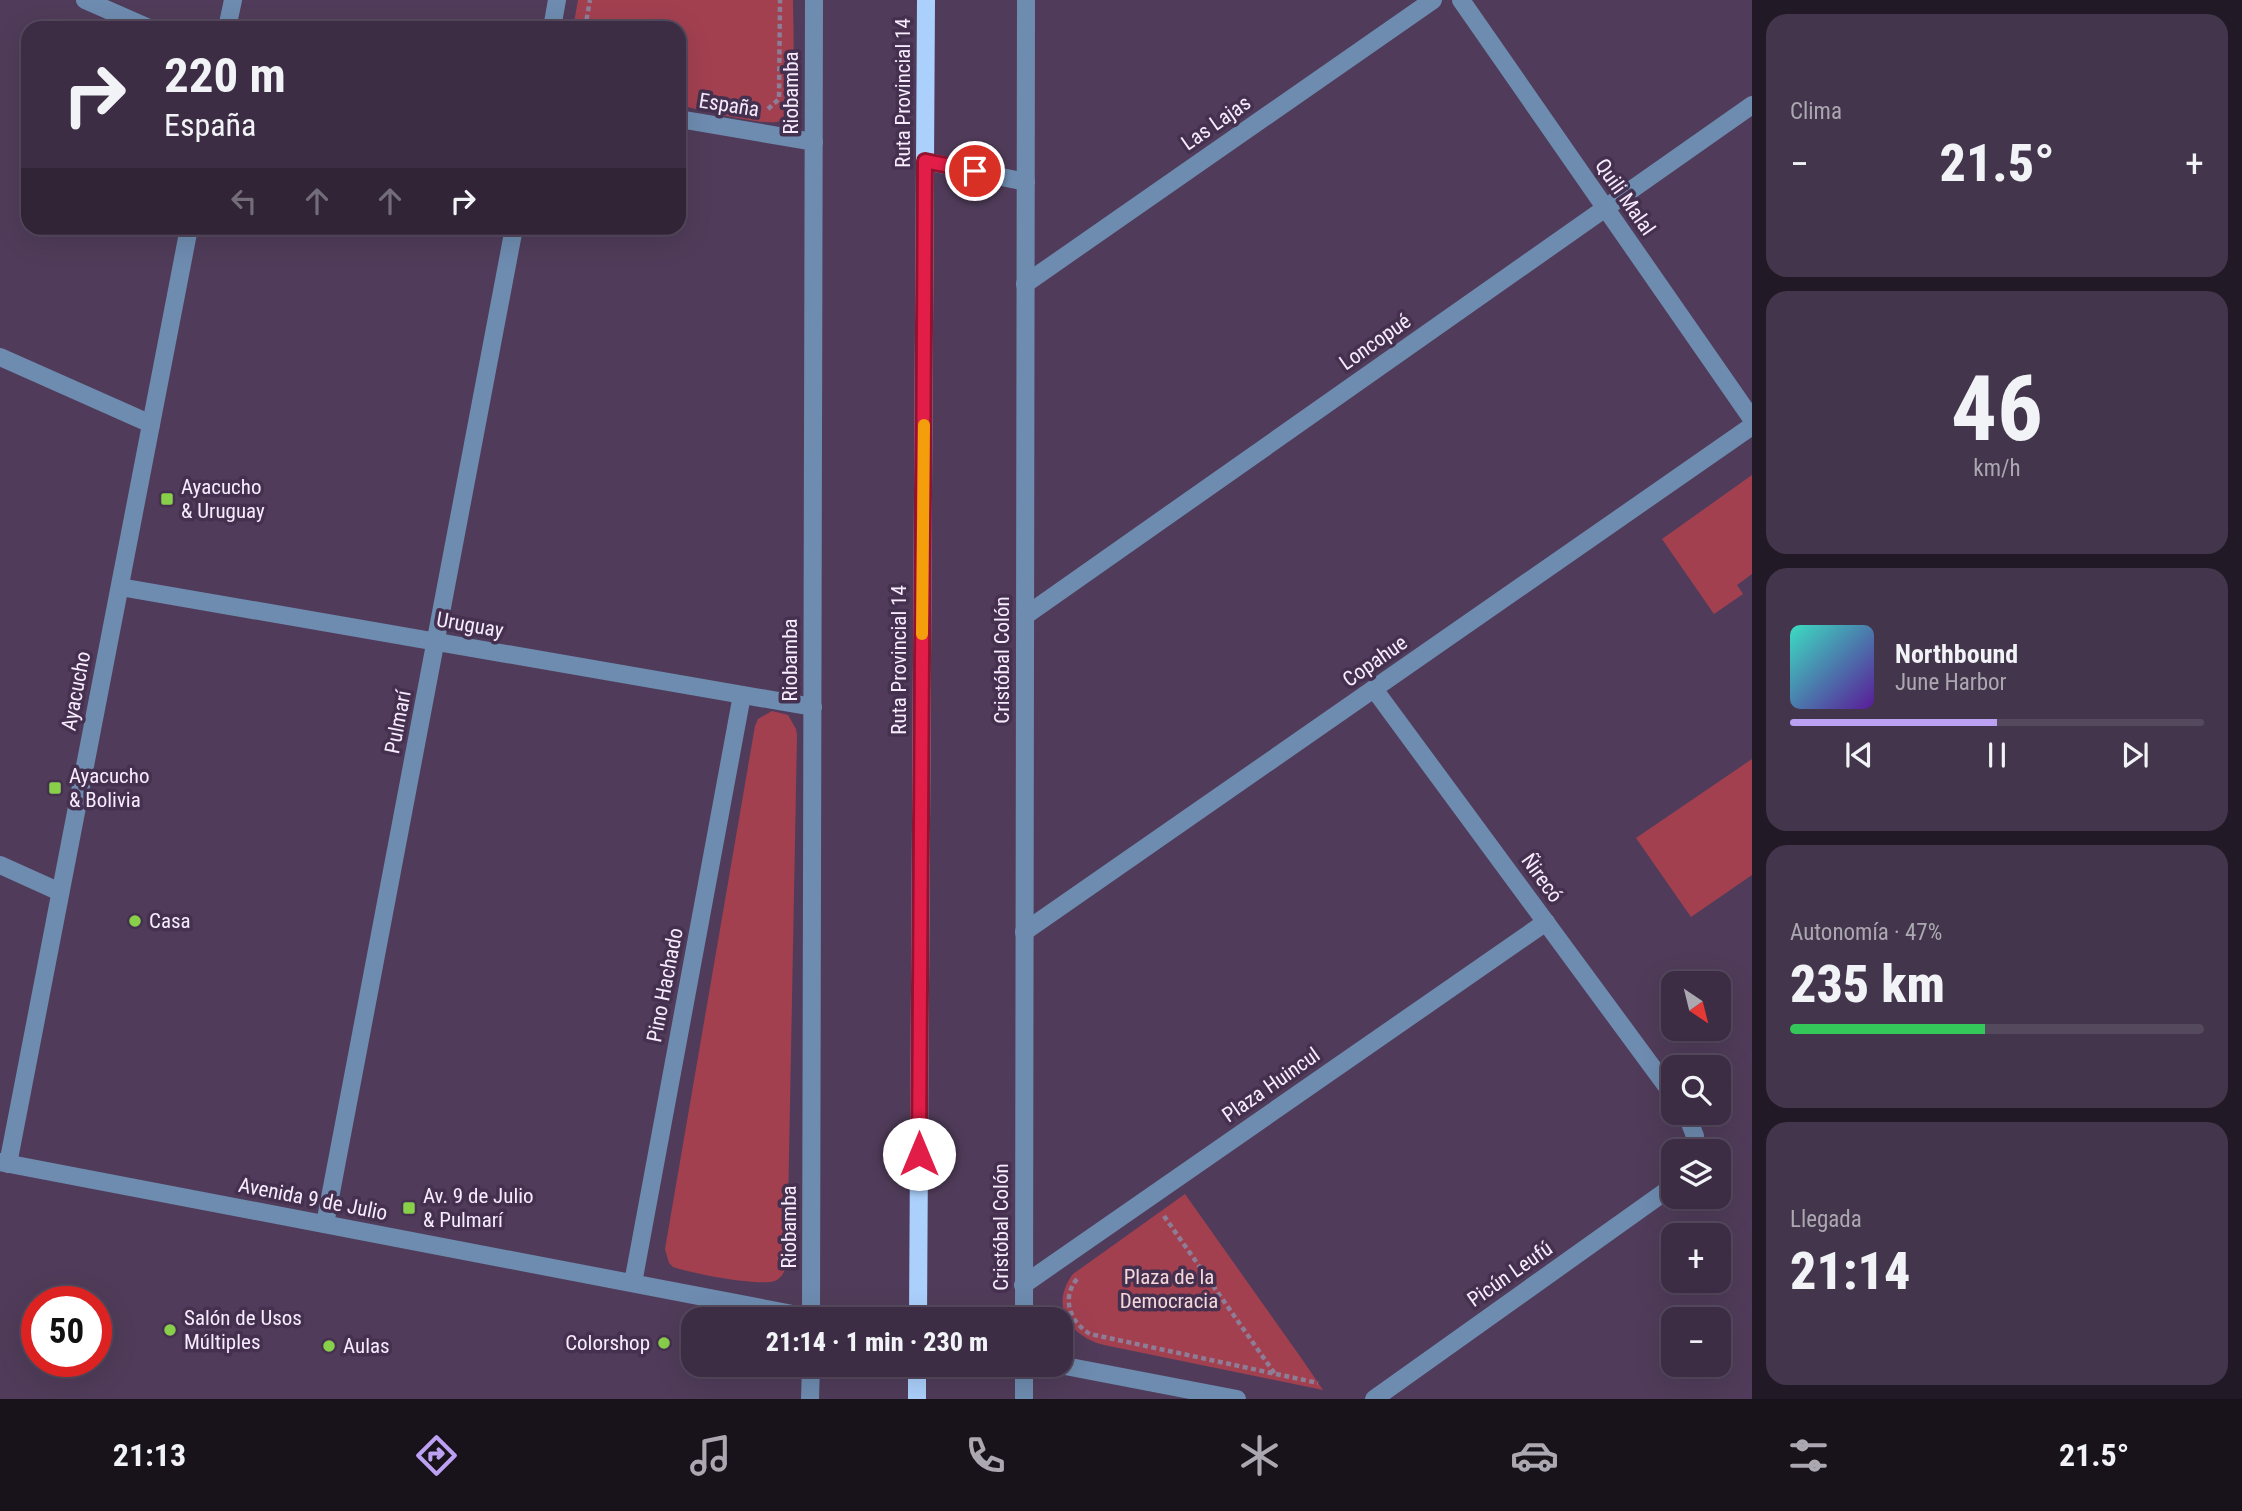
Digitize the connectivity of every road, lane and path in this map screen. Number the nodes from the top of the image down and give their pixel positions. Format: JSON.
{"nodes":[{"id":1,"x":85,"y":0,"type":"edge"},
{"id":2,"x":233,"y":0,"type":"edge"},
{"id":3,"x":557,"y":0,"type":"edge"},
{"id":4,"x":590,"y":0,"type":"edge"},
{"id":5,"x":780,"y":0,"type":"edge"},
{"id":6,"x":814,"y":0,"type":"edge"},
{"id":7,"x":926,"y":0,"type":"edge"},
{"id":8,"x":1026,"y":0,"type":"edge"},
{"id":9,"x":1433,"y":0,"type":"edge"},
{"id":10,"x":1461,"y":0,"type":"edge"},
{"id":11,"x":133,"y":21,"type":"edge"},
{"id":12,"x":228,"y":21,"type":"edge"},
{"id":13,"x":553,"y":21,"type":"edge"},
{"id":14,"x":586,"y":21,"type":"edge"},
{"id":15,"x":1752,"y":105,"type":"edge"},
{"id":16,"x":765,"y":112,"type":"dead end"},
{"id":17,"x":686,"y":120,"type":"edge"},
{"id":18,"x":814,"y":142,"type":"junction"},
{"id":19,"x":925,"y":161,"type":"junction"},
{"id":20,"x":1026,"y":182,"type":"junction"},
{"id":21,"x":1605,"y":208,"type":"junction"},
{"id":22,"x":188,"y":235,"type":"edge"},
{"id":23,"x":513,"y":235,"type":"edge"},
{"id":24,"x":1025,"y":284,"type":"junction"},
{"id":25,"x":0,"y":357,"type":"edge"},
{"id":26,"x":1752,"y":419,"type":"edge"},
{"id":27,"x":151,"y":424,"type":"junction"},
{"id":28,"x":1752,"y":426,"type":"edge"},
{"id":29,"x":120,"y":587,"type":"junction"},
{"id":30,"x":1024,"y":616,"type":"junction"},
{"id":31,"x":436,"y":642,"type":"junction"},
{"id":32,"x":1374,"y":689,"type":"junction"},
{"id":33,"x":742,"y":695,"type":"junction"},
{"id":34,"x":813,"y":707,"type":"junction"},
{"id":35,"x":0,"y":865,"type":"edge"},
{"id":36,"x":60,"y":892,"type":"junction"},
{"id":37,"x":1546,"y":922,"type":"junction"},
{"id":38,"x":1024,"y":932,"type":"junction"},
{"id":39,"x":1661,"y":1079,"type":"edge"},
{"id":40,"x":4,"y":1163,"type":"edge"},
{"id":41,"x":1661,"y":1195,"type":"edge"},
{"id":42,"x":1172,"y":1210,"type":"dead end"},
{"id":43,"x":1164,"y":1216,"type":"junction"},
{"id":44,"x":325,"y":1224,"type":"junction"},
{"id":45,"x":1154,"y":1224,"type":"dead end"},
{"id":46,"x":1082,"y":1275,"type":"dead end"},
{"id":47,"x":633,"y":1283,"type":"junction"},
{"id":48,"x":1023,"y":1285,"type":"junction"},
{"id":49,"x":755,"y":1307,"type":"edge"},
{"id":50,"x":816,"y":1307,"type":"edge"},
{"id":51,"x":918,"y":1307,"type":"edge"},
{"id":52,"x":1024,"y":1307,"type":"edge"},
{"id":53,"x":1073,"y":1367,"type":"edge"},
{"id":54,"x":1276,"y":1374,"type":"junction"},
{"id":55,"x":810,"y":1377,"type":"edge"},
{"id":56,"x":918,"y":1377,"type":"edge"},
{"id":57,"x":1024,"y":1377,"type":"edge"},
{"id":58,"x":1318,"y":1383,"type":"dead end"},
{"id":59,"x":810,"y":1399,"type":"edge"},
{"id":60,"x":917,"y":1399,"type":"edge"},
{"id":61,"x":1024,"y":1399,"type":"edge"},
{"id":62,"x":1237,"y":1399,"type":"edge"},
{"id":63,"x":1374,"y":1399,"type":"edge"}],
"edges":[{"from":1,"to":11,"type":"street"},
{"from":2,"to":12,"type":"street"},
{"from":3,"to":13,"type":"street"},
{"from":4,"to":14,"type":"path"},
{"from":5,"to":16,"type":"path"},
{"from":6,"to":18,"type":"street","name":"Riobamba"},
{"from":7,"to":19,"type":"main road","name":"Ruta Provincial 14"},
{"from":8,"to":20,"type":"street","name":"Cristóbal Colón"},
{"from":9,"to":24,"type":"street","name":"Las Lajas"},
{"from":10,"to":21,"type":"street","name":"Quili Malal"},
{"from":15,"to":21,"type":"street","name":"Loncopué"},
{"from":17,"to":18,"type":"street","name":"España"},
{"from":18,"to":34,"type":"street","name":"Riobamba"},
{"from":19,"to":20,"type":"street"},
{"from":19,"to":51,"type":"main road","name":"Ruta Provincial 14"},
{"from":20,"to":24,"type":"street","name":"Cristóbal Colón"},
{"from":21,"to":26,"type":"street","name":"Quili Malal"},
{"from":21,"to":30,"type":"street","name":"Loncopué"},
{"from":22,"to":27,"type":"street","name":"Ayacucho"},
{"from":23,"to":31,"type":"street","name":"Pulmarí"},
{"from":24,"to":30,"type":"street","name":"Cristóbal Colón"},
{"from":25,"to":27,"type":"street"},
{"from":27,"to":29,"type":"street","name":"Ayacucho"},
{"from":28,"to":32,"type":"street","name":"Copahue"},
{"from":29,"to":31,"type":"street","name":"Uruguay"},
{"from":29,"to":36,"type":"street","name":"Ayacucho"},
{"from":30,"to":38,"type":"street","name":"Cristóbal Colón"},
{"from":31,"to":33,"type":"street","name":"Uruguay"},
{"from":31,"to":44,"type":"street","name":"Pulmarí"},
{"from":32,"to":37,"type":"street","name":"Ñirecó"},
{"from":32,"to":38,"type":"street","name":"Copahue"},
{"from":33,"to":34,"type":"street","name":"Uruguay"},
{"from":33,"to":47,"type":"street","name":"Pino Hachado"},
{"from":34,"to":50,"type":"street","name":"Riobamba"},
{"from":35,"to":36,"type":"street"},
{"from":36,"to":40,"type":"street","name":"Ayacucho"},
{"from":37,"to":39,"type":"street","name":"Ñirecó"},
{"from":37,"to":48,"type":"street","name":"Plaza Huincul"},
{"from":38,"to":48,"type":"street","name":"Cristóbal Colón"},
{"from":40,"to":44,"type":"street","name":"Avenida 9 de Julio"},
{"from":41,"to":63,"type":"street","name":"Picún Leufú"},
{"from":42,"to":43,"type":"path"},
{"from":43,"to":45,"type":"path"},
{"from":43,"to":54,"type":"path"},
{"from":44,"to":47,"type":"street","name":"Avenida 9 de Julio"},
{"from":46,"to":54,"type":"path"},
{"from":47,"to":49,"type":"street","name":"Avenida 9 de Julio"},
{"from":48,"to":52,"type":"street","name":"Cristóbal Colón"},
{"from":53,"to":62,"type":"street"},
{"from":54,"to":58,"type":"path"},
{"from":55,"to":59,"type":"street"},
{"from":56,"to":60,"type":"main road"},
{"from":57,"to":61,"type":"street"}]}
